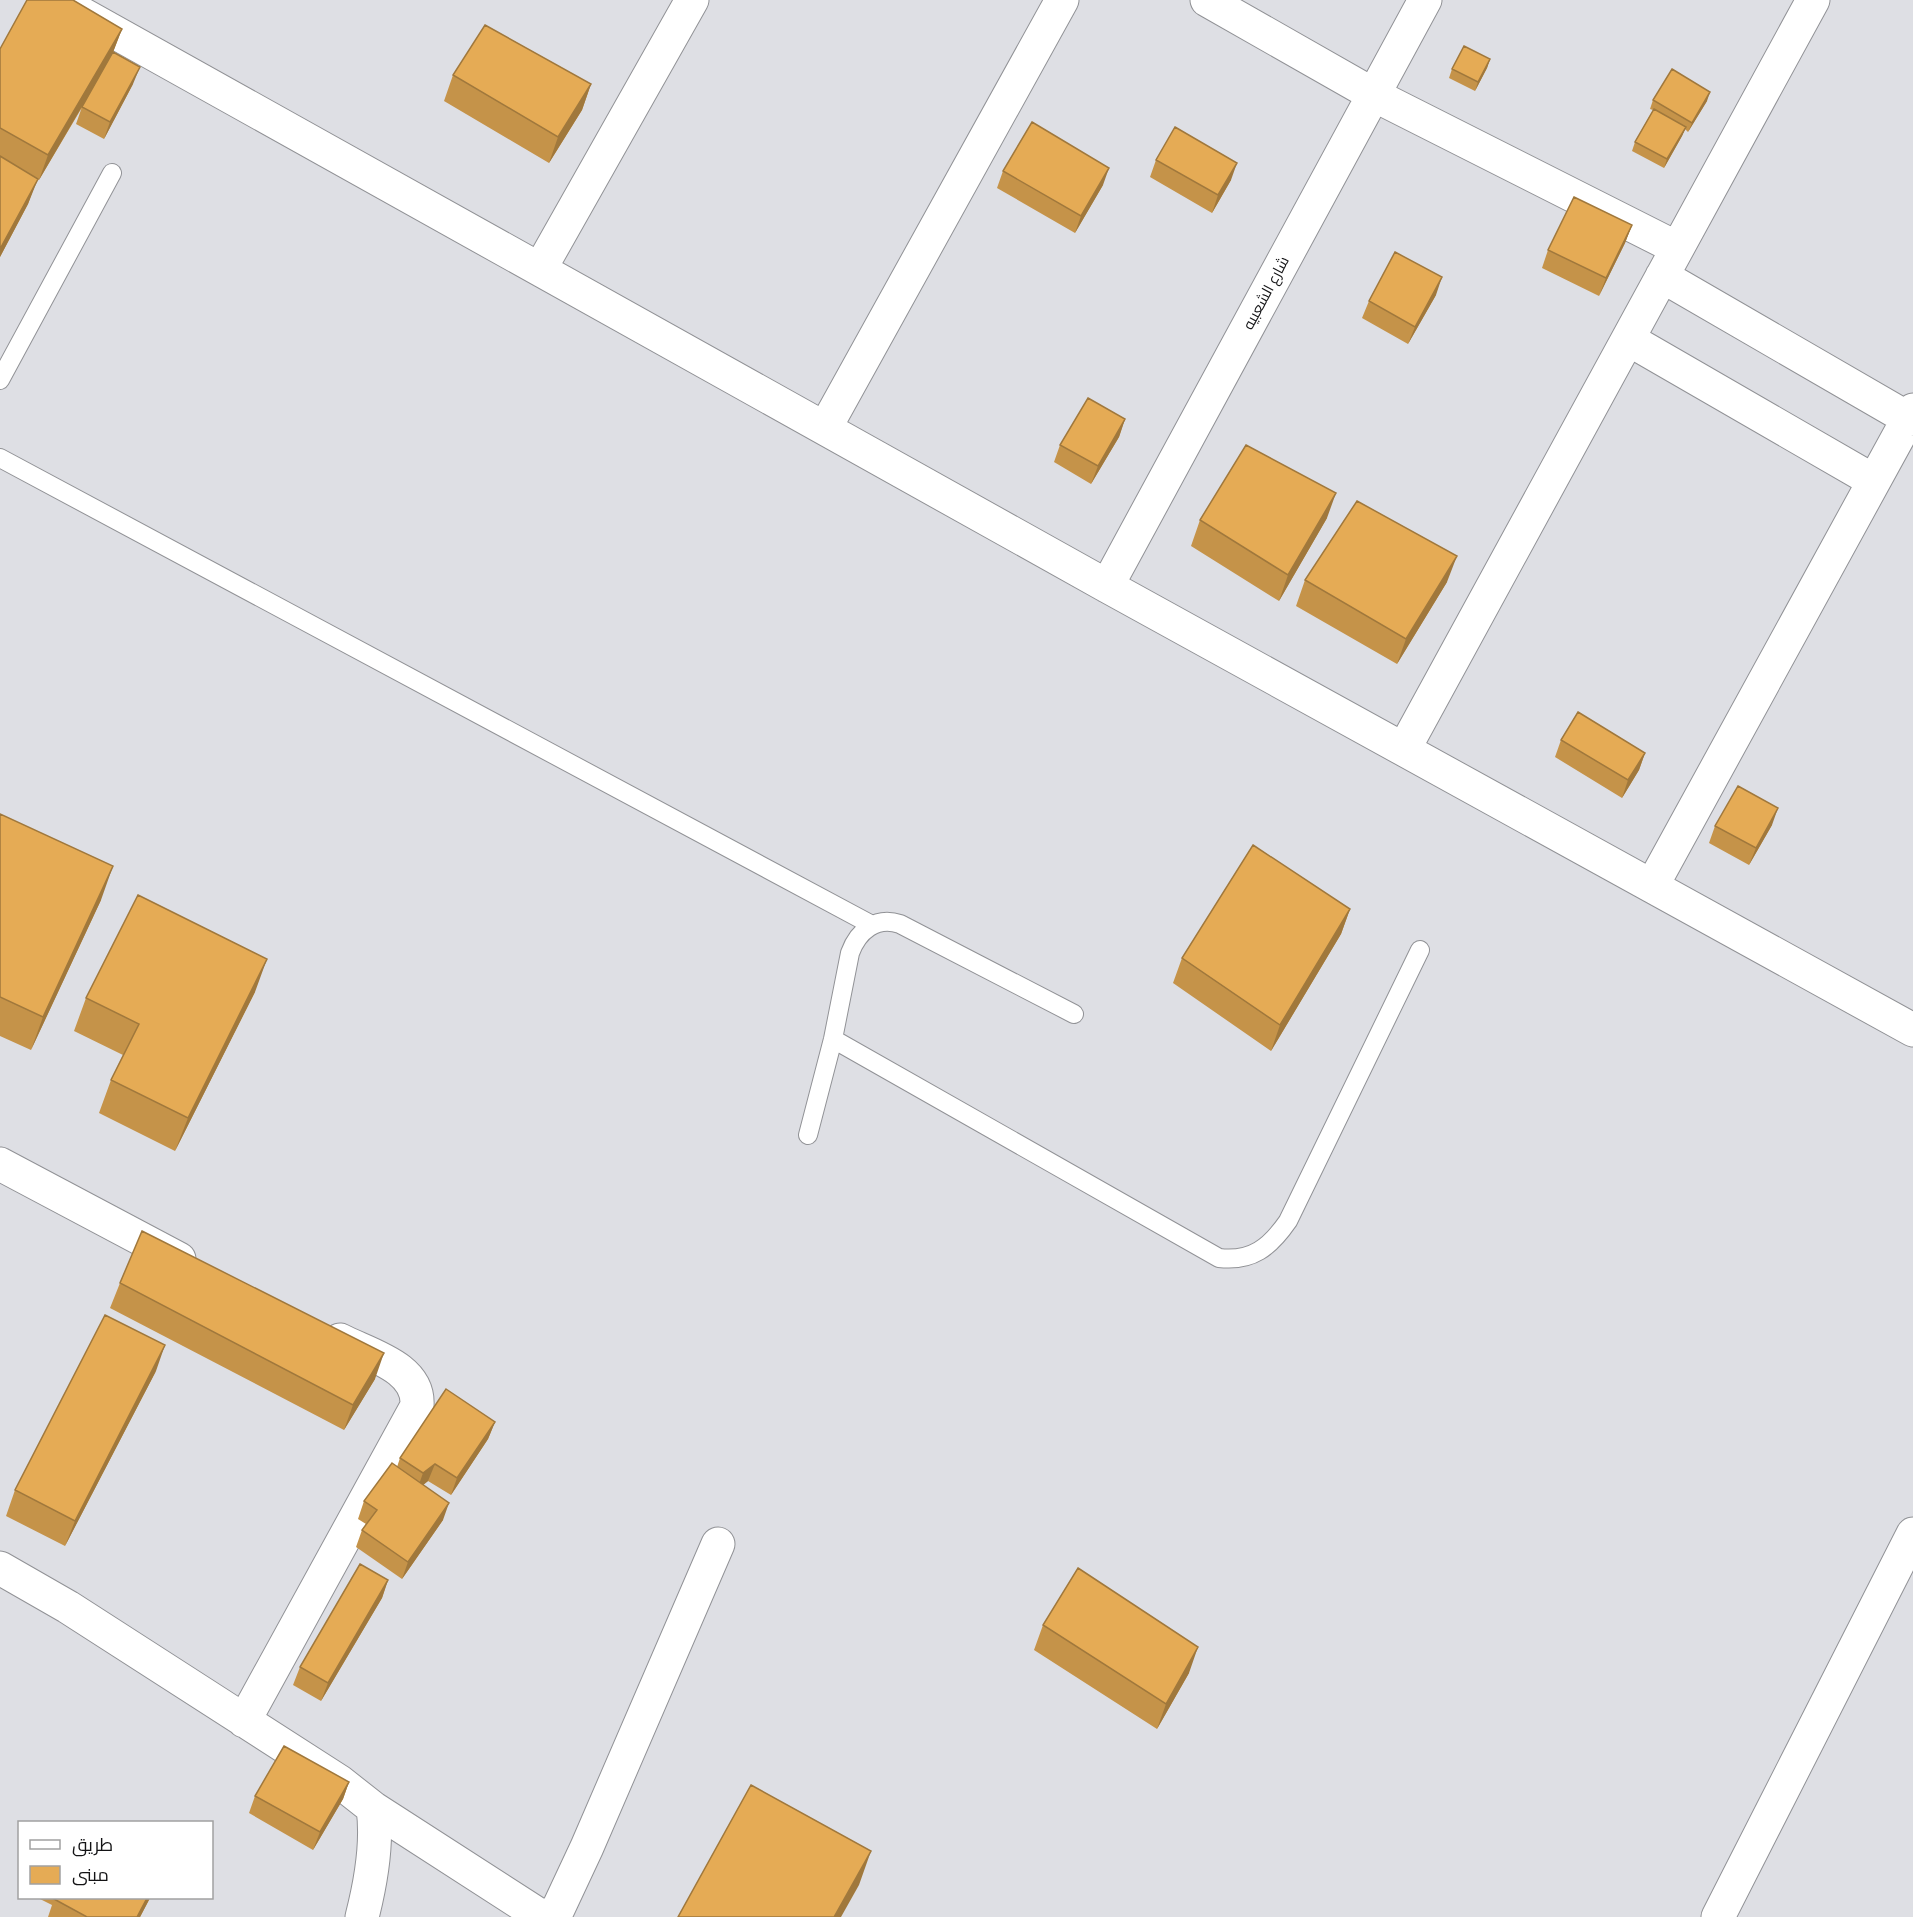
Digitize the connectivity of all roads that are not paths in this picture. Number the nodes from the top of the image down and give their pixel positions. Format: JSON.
{"nodes":[{"id":1,"x":57,"y":0,"type":"edge"},
{"id":2,"x":692,"y":0,"type":"edge"},
{"id":3,"x":1062,"y":0,"type":"edge"},
{"id":4,"x":1207,"y":0,"type":"edge"},
{"id":5,"x":1425,"y":0,"type":"edge"},
{"id":6,"x":1813,"y":0,"type":"edge"},
{"id":7,"x":1374,"y":95,"type":"junction"},
{"id":8,"x":112,"y":173,"type":"dead end"},
{"id":9,"x":1670,"y":262,"type":"junction"},
{"id":10,"x":540,"y":269,"type":"junction"},
{"id":11,"x":1628,"y":339,"type":"junction"},
{"id":12,"x":0,"y":380,"type":"edge"},
{"id":13,"x":1911,"y":414,"type":"edge"},
{"id":14,"x":825,"y":428,"type":"junction"},
{"id":15,"x":0,"y":458,"type":"edge"},
{"id":16,"x":1874,"y":481,"type":"junction"},
{"id":17,"x":1107,"y":586,"type":"junction"},
{"id":18,"x":1404,"y":749,"type":"junction"},
{"id":19,"x":1652,"y":886,"type":"junction"},
{"id":20,"x":872,"y":925,"type":"junction"},
{"id":21,"x":1420,"y":950,"type":"dead end"},
{"id":22,"x":1074,"y":1014,"type":"dead end"},
{"id":23,"x":1911,"y":1024,"type":"edge"},
{"id":24,"x":833,"y":1039,"type":"junction"},
{"id":25,"x":808,"y":1135,"type":"dead end"},
{"id":26,"x":0,"y":1164,"type":"edge"},
{"id":27,"x":204,"y":1272,"type":"edge"},
{"id":28,"x":318,"y":1329,"type":"edge"},
{"id":29,"x":1913,"y":1534,"type":"edge"},
{"id":30,"x":718,"y":1544,"type":"dead end"},
{"id":31,"x":0,"y":1568,"type":"edge"},
{"id":32,"x":1905,"y":1569,"type":"edge"},
{"id":33,"x":244,"y":1720,"type":"junction"},
{"id":34,"x":373,"y":1808,"type":"junction"},
{"id":35,"x":1719,"y":1916,"type":"edge"},
{"id":36,"x":362,"y":1917,"type":"edge"}],
"edges":[{"from":1,"to":10,"type":"street"},
{"from":2,"to":10,"type":"street"},
{"from":3,"to":14,"type":"street"},
{"from":4,"to":7,"type":"street"},
{"from":5,"to":7,"type":"street","name":"شارع الشعبيه"},
{"from":6,"to":9,"type":"street"},
{"from":7,"to":9,"type":"street"},
{"from":7,"to":17,"type":"street","name":"شارع الشعبيه"},
{"from":8,"to":12,"type":"lane"},
{"from":9,"to":11,"type":"street"},
{"from":9,"to":13,"type":"street"},
{"from":10,"to":14,"type":"street"},
{"from":11,"to":16,"type":"street"},
{"from":11,"to":18,"type":"street"},
{"from":13,"to":16,"type":"street"},
{"from":14,"to":17,"type":"street"},
{"from":15,"to":20,"type":"lane"},
{"from":16,"to":19,"type":"street"},
{"from":17,"to":18,"type":"street"},
{"from":18,"to":19,"type":"street"},
{"from":19,"to":23,"type":"street"},
{"from":20,"to":22,"type":"lane"},
{"from":20,"to":24,"type":"lane"},
{"from":21,"to":24,"type":"lane"},
{"from":24,"to":25,"type":"lane"},
{"from":26,"to":27,"type":"street"},
{"from":28,"to":33,"type":"street"},
{"from":29,"to":32,"type":"street"},
{"from":30,"to":34,"type":"street"},
{"from":31,"to":33,"type":"street"},
{"from":32,"to":35,"type":"street"},
{"from":33,"to":34,"type":"street"},
{"from":34,"to":36,"type":"street"}]}
